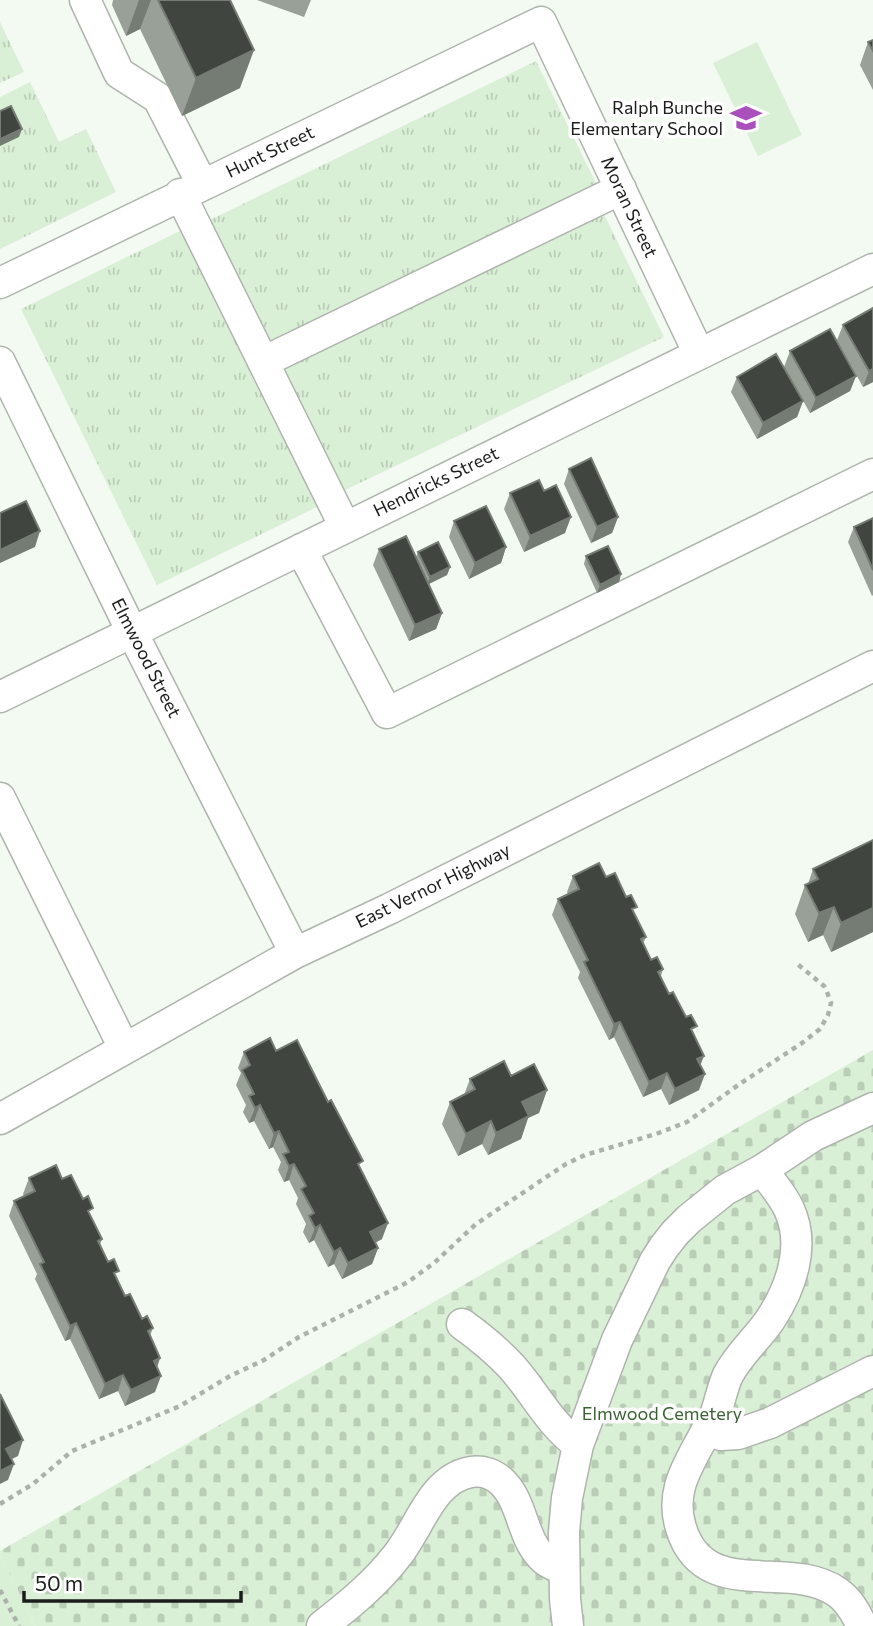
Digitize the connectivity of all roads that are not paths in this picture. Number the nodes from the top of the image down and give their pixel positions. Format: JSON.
{"nodes":[{"id":1,"x":85,"y":0,"type":"edge"},
{"id":2,"x":541,"y":22,"type":"joint"},
{"id":3,"x":191,"y":189,"type":"junction"},
{"id":4,"x":621,"y":189,"type":"junction"},
{"id":5,"x":873,"y":269,"type":"edge"},
{"id":6,"x":0,"y":283,"type":"edge"},
{"id":7,"x":699,"y":354,"type":"junction"},
{"id":8,"x":0,"y":362,"type":"edge"},
{"id":9,"x":263,"y":362,"type":"junction"},
{"id":10,"x":873,"y":474,"type":"edge"},
{"id":11,"x":345,"y":527,"type":"junction"},
{"id":12,"x":301,"y":549,"type":"junction"},
{"id":13,"x":132,"y":632,"type":"junction"},
{"id":14,"x":873,"y":666,"type":"edge"},
{"id":15,"x":0,"y":697,"type":"edge"},
{"id":16,"x":0,"y":798,"type":"edge"},
{"id":17,"x":295,"y":953,"type":"junction"},
{"id":18,"x":124,"y":1048,"type":"junction"},
{"id":19,"x":873,"y":1108,"type":"edge"},
{"id":20,"x":0,"y":1119,"type":"edge"},
{"id":21,"x":762,"y":1170,"type":"junction"},
{"id":22,"x":462,"y":1324,"type":"dead end"},
{"id":23,"x":873,"y":1371,"type":"edge"},
{"id":24,"x":707,"y":1430,"type":"junction"},
{"id":25,"x":578,"y":1445,"type":"junction"},
{"id":26,"x":564,"y":1570,"type":"junction"},
{"id":27,"x":864,"y":1614,"type":"edge"},
{"id":28,"x":322,"y":1626,"type":"edge"},
{"id":29,"x":568,"y":1626,"type":"edge"}],
"edges":[{"from":1,"to":3,"type":"street"},
{"from":2,"to":3,"type":"street","name":"Hunt Street"},
{"from":2,"to":4,"type":"street","name":"Moran Street"},
{"from":3,"to":6,"type":"street","name":"Hunt Street"},
{"from":3,"to":9,"type":"street"},
{"from":4,"to":7,"type":"street","name":"Moran Street"},
{"from":4,"to":9,"type":"street"},
{"from":5,"to":7,"type":"street","name":"Hendricks Street"},
{"from":7,"to":11,"type":"street","name":"Hendricks Street"},
{"from":8,"to":13,"type":"street","name":"Elmwood Street"},
{"from":9,"to":11,"type":"street"},
{"from":10,"to":12,"type":"street"},
{"from":11,"to":12,"type":"street","name":"Hendricks Street"},
{"from":12,"to":13,"type":"street","name":"Hendricks Street"},
{"from":13,"to":15,"type":"street","name":"Hendricks Street"},
{"from":13,"to":17,"type":"street","name":"Elmwood Street"},
{"from":14,"to":17,"type":"street","name":"East Vernor Highway"},
{"from":16,"to":18,"type":"street"},
{"from":17,"to":18,"type":"street","name":"East Vernor Highway"},
{"from":18,"to":20,"type":"street","name":"East Vernor Highway"},
{"from":19,"to":21,"type":"street"},
{"from":21,"to":24,"type":"street"},
{"from":21,"to":25,"type":"street"},
{"from":22,"to":25,"type":"street"},
{"from":23,"to":24,"type":"street"},
{"from":24,"to":27,"type":"street"},
{"from":25,"to":26,"type":"street"},
{"from":26,"to":28,"type":"street"},
{"from":26,"to":29,"type":"street"}]}
